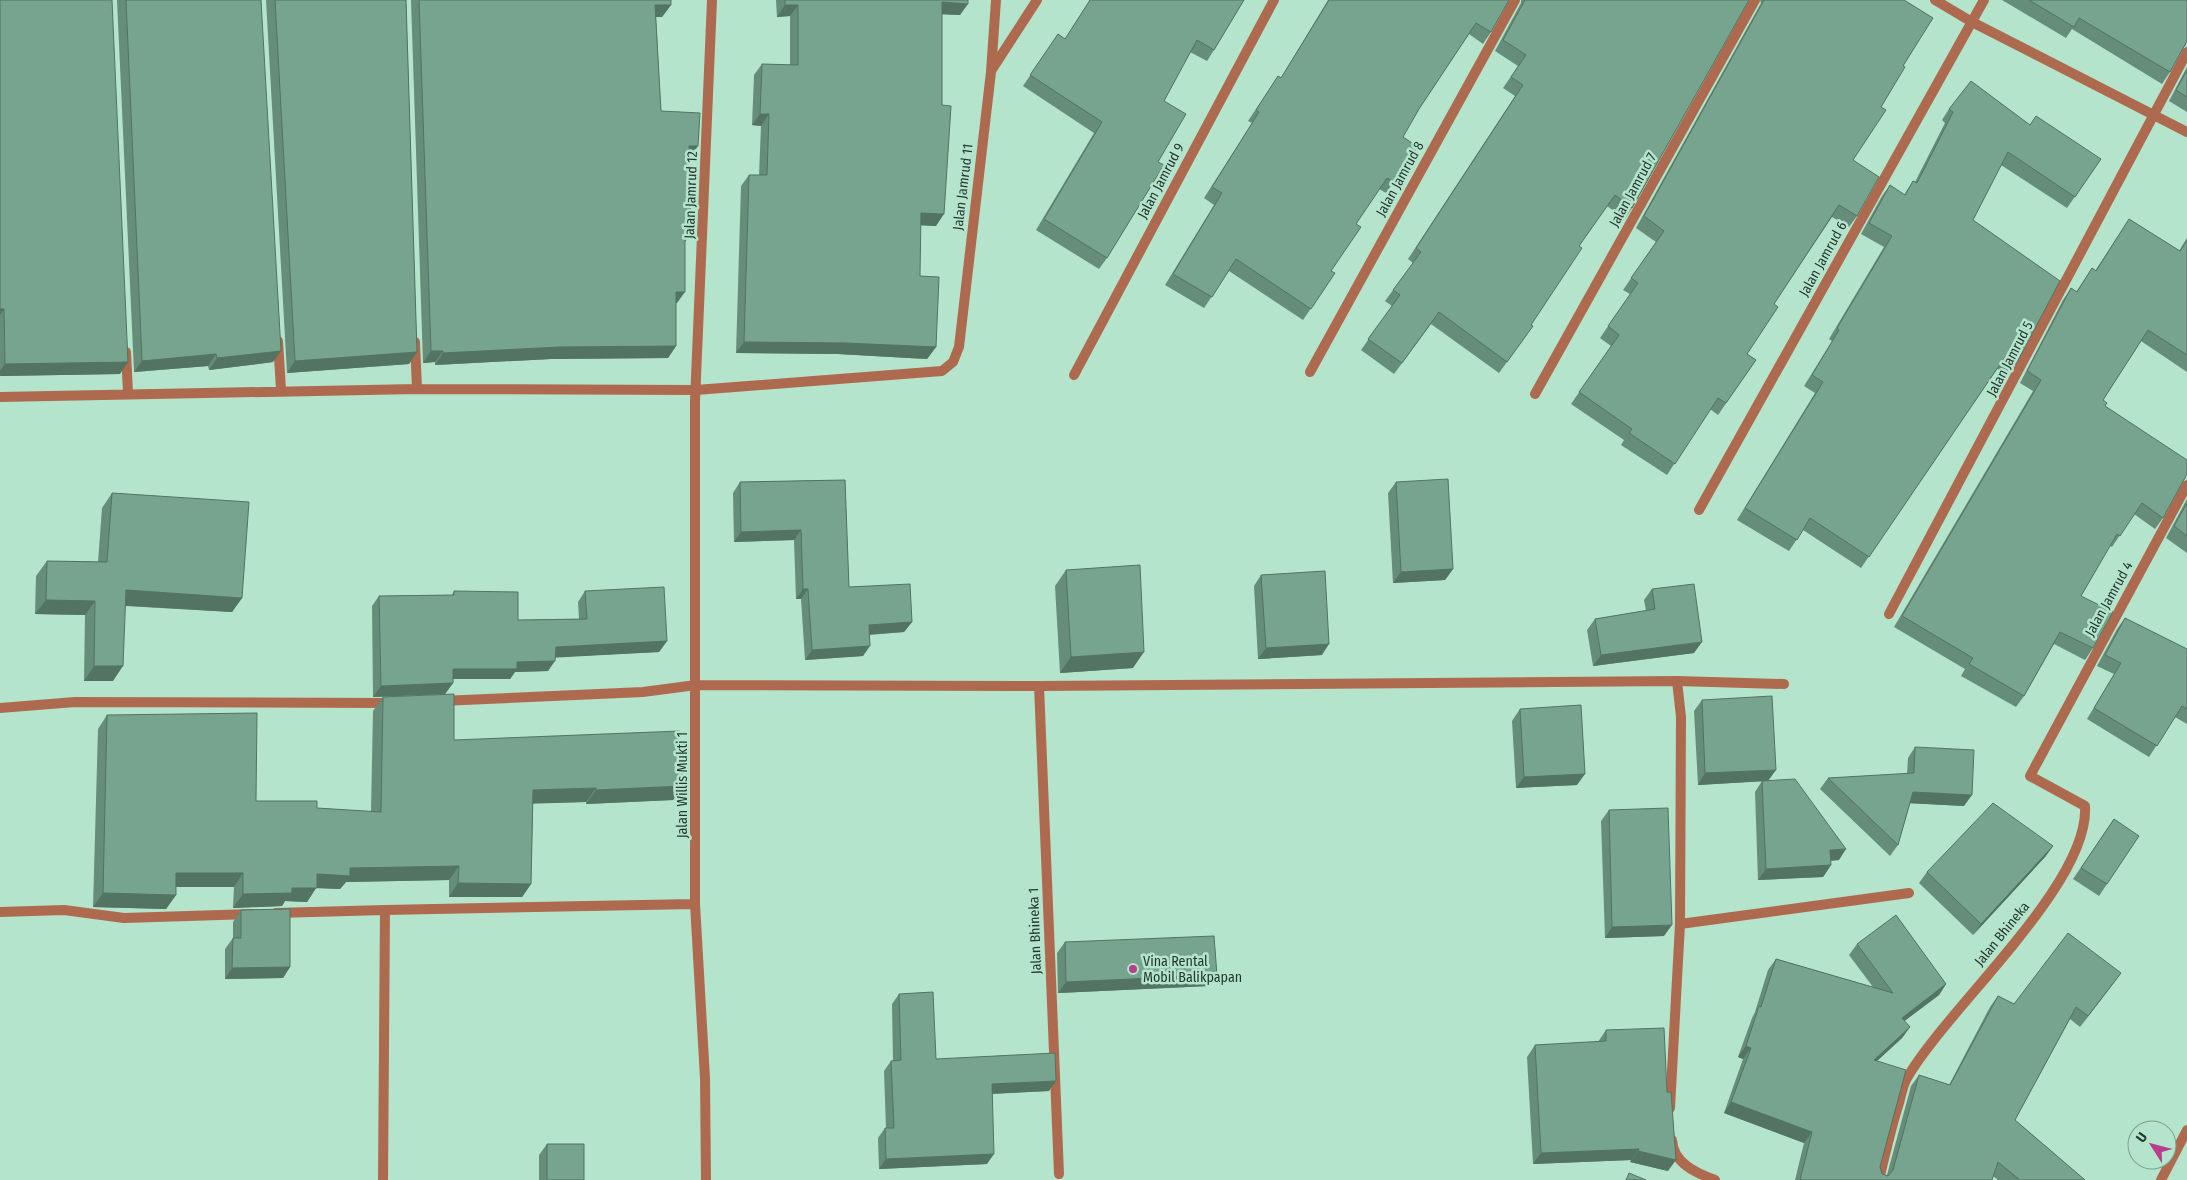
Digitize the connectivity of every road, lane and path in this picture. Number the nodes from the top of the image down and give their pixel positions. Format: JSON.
{"nodes":[{"id":1,"x":712,"y":0,"type":"edge"},
{"id":2,"x":996,"y":0,"type":"edge"},
{"id":3,"x":1037,"y":0,"type":"edge"},
{"id":4,"x":1274,"y":0,"type":"edge"},
{"id":5,"x":1515,"y":0,"type":"edge"},
{"id":6,"x":1755,"y":0,"type":"edge"},
{"id":7,"x":1935,"y":0,"type":"edge"},
{"id":8,"x":1984,"y":0,"type":"edge"},
{"id":9,"x":1972,"y":22,"type":"junction"},
{"id":10,"x":2187,"y":52,"type":"edge"},
{"id":11,"x":991,"y":72,"type":"junction"},
{"id":12,"x":2155,"y":116,"type":"junction"},
{"id":13,"x":2187,"y":132,"type":"edge"},
{"id":14,"x":415,"y":329,"type":"edge"},
{"id":15,"x":278,"y":332,"type":"edge"},
{"id":16,"x":126,"y":344,"type":"edge"},
{"id":17,"x":1310,"y":372,"type":"dead end"},
{"id":18,"x":1074,"y":375,"type":"dead end"},
{"id":19,"x":417,"y":389,"type":"junction"},
{"id":20,"x":281,"y":390,"type":"junction"},
{"id":21,"x":696,"y":390,"type":"junction"},
{"id":22,"x":128,"y":394,"type":"junction"},
{"id":23,"x":1535,"y":394,"type":"dead end"},
{"id":24,"x":0,"y":397,"type":"edge"},
{"id":25,"x":2187,"y":485,"type":"edge"},
{"id":26,"x":1699,"y":510,"type":"dead end"},
{"id":27,"x":1889,"y":614,"type":"dead end"},
{"id":28,"x":1678,"y":681,"type":"junction"},
{"id":29,"x":1784,"y":684,"type":"dead end"},
{"id":30,"x":696,"y":685,"type":"junction"},
{"id":31,"x":1039,"y":686,"type":"junction"},
{"id":32,"x":427,"y":702,"type":"edge"},
{"id":33,"x":397,"y":703,"type":"edge"},
{"id":34,"x":0,"y":708,"type":"edge"},
{"id":35,"x":2055,"y":726,"type":"joint"},
{"id":36,"x":1909,"y":893,"type":"dead end"},
{"id":37,"x":695,"y":904,"type":"junction"},
{"id":38,"x":385,"y":910,"type":"junction"},
{"id":39,"x":0,"y":912,"type":"edge"},
{"id":40,"x":1680,"y":924,"type":"junction"},
{"id":41,"x":2187,"y":1130,"type":"edge"},
{"id":42,"x":1059,"y":1174,"type":"dead end"},
{"id":43,"x":382,"y":1180,"type":"edge"},
{"id":44,"x":706,"y":1180,"type":"edge"},
{"id":45,"x":1716,"y":1180,"type":"edge"},
{"id":46,"x":1879,"y":1180,"type":"edge"},
{"id":47,"x":2161,"y":1180,"type":"edge"}],
"edges":[{"from":1,"to":21,"type":"street","name":"Jalan Jamrud 12"},
{"from":2,"to":11,"type":"street","name":"Jalan Jamrud 11"},
{"from":3,"to":11,"type":"street"},
{"from":4,"to":18,"type":"street","name":"Jalan Jamrud 9"},
{"from":5,"to":17,"type":"street","name":"Jalan Jamrud 8"},
{"from":6,"to":23,"type":"street","name":"Jalan Jamrud 7"},
{"from":7,"to":9,"type":"street"},
{"from":8,"to":9,"type":"street","name":"Jalan Jamrud 6"},
{"from":9,"to":12,"type":"street"},
{"from":9,"to":26,"type":"street","name":"Jalan Jamrud 6"},
{"from":10,"to":12,"type":"street","name":"Jalan Jamrud 5"},
{"from":11,"to":21,"type":"street","name":"Jalan Jamrud 11"},
{"from":12,"to":13,"type":"street"},
{"from":12,"to":27,"type":"street","name":"Jalan Jamrud 5"},
{"from":14,"to":19,"type":"street"},
{"from":15,"to":20,"type":"street"},
{"from":16,"to":22,"type":"street"},
{"from":19,"to":20,"type":"street"},
{"from":19,"to":21,"type":"street"},
{"from":20,"to":22,"type":"street"},
{"from":21,"to":30,"type":"street","name":"Jalan Willis Mukti 1"},
{"from":22,"to":24,"type":"street"},
{"from":25,"to":35,"type":"street","name":"Jalan Jamrud 4"},
{"from":28,"to":29,"type":"street"},
{"from":28,"to":31,"type":"street"},
{"from":28,"to":40,"type":"street"},
{"from":30,"to":31,"type":"street"},
{"from":30,"to":32,"type":"street"},
{"from":30,"to":37,"type":"street","name":"Jalan Willis Mukti 1"},
{"from":31,"to":42,"type":"street","name":"Jalan Bhineka 1"},
{"from":33,"to":34,"type":"street"},
{"from":35,"to":46,"type":"street","name":"Jalan Bhineka"},
{"from":36,"to":40,"type":"street"},
{"from":37,"to":38,"type":"street"},
{"from":37,"to":44,"type":"street","name":"Jalan Willis Mukti 1"},
{"from":38,"to":39,"type":"street"},
{"from":38,"to":43,"type":"street"},
{"from":40,"to":45,"type":"street"},
{"from":41,"to":47,"type":"street"}]}
